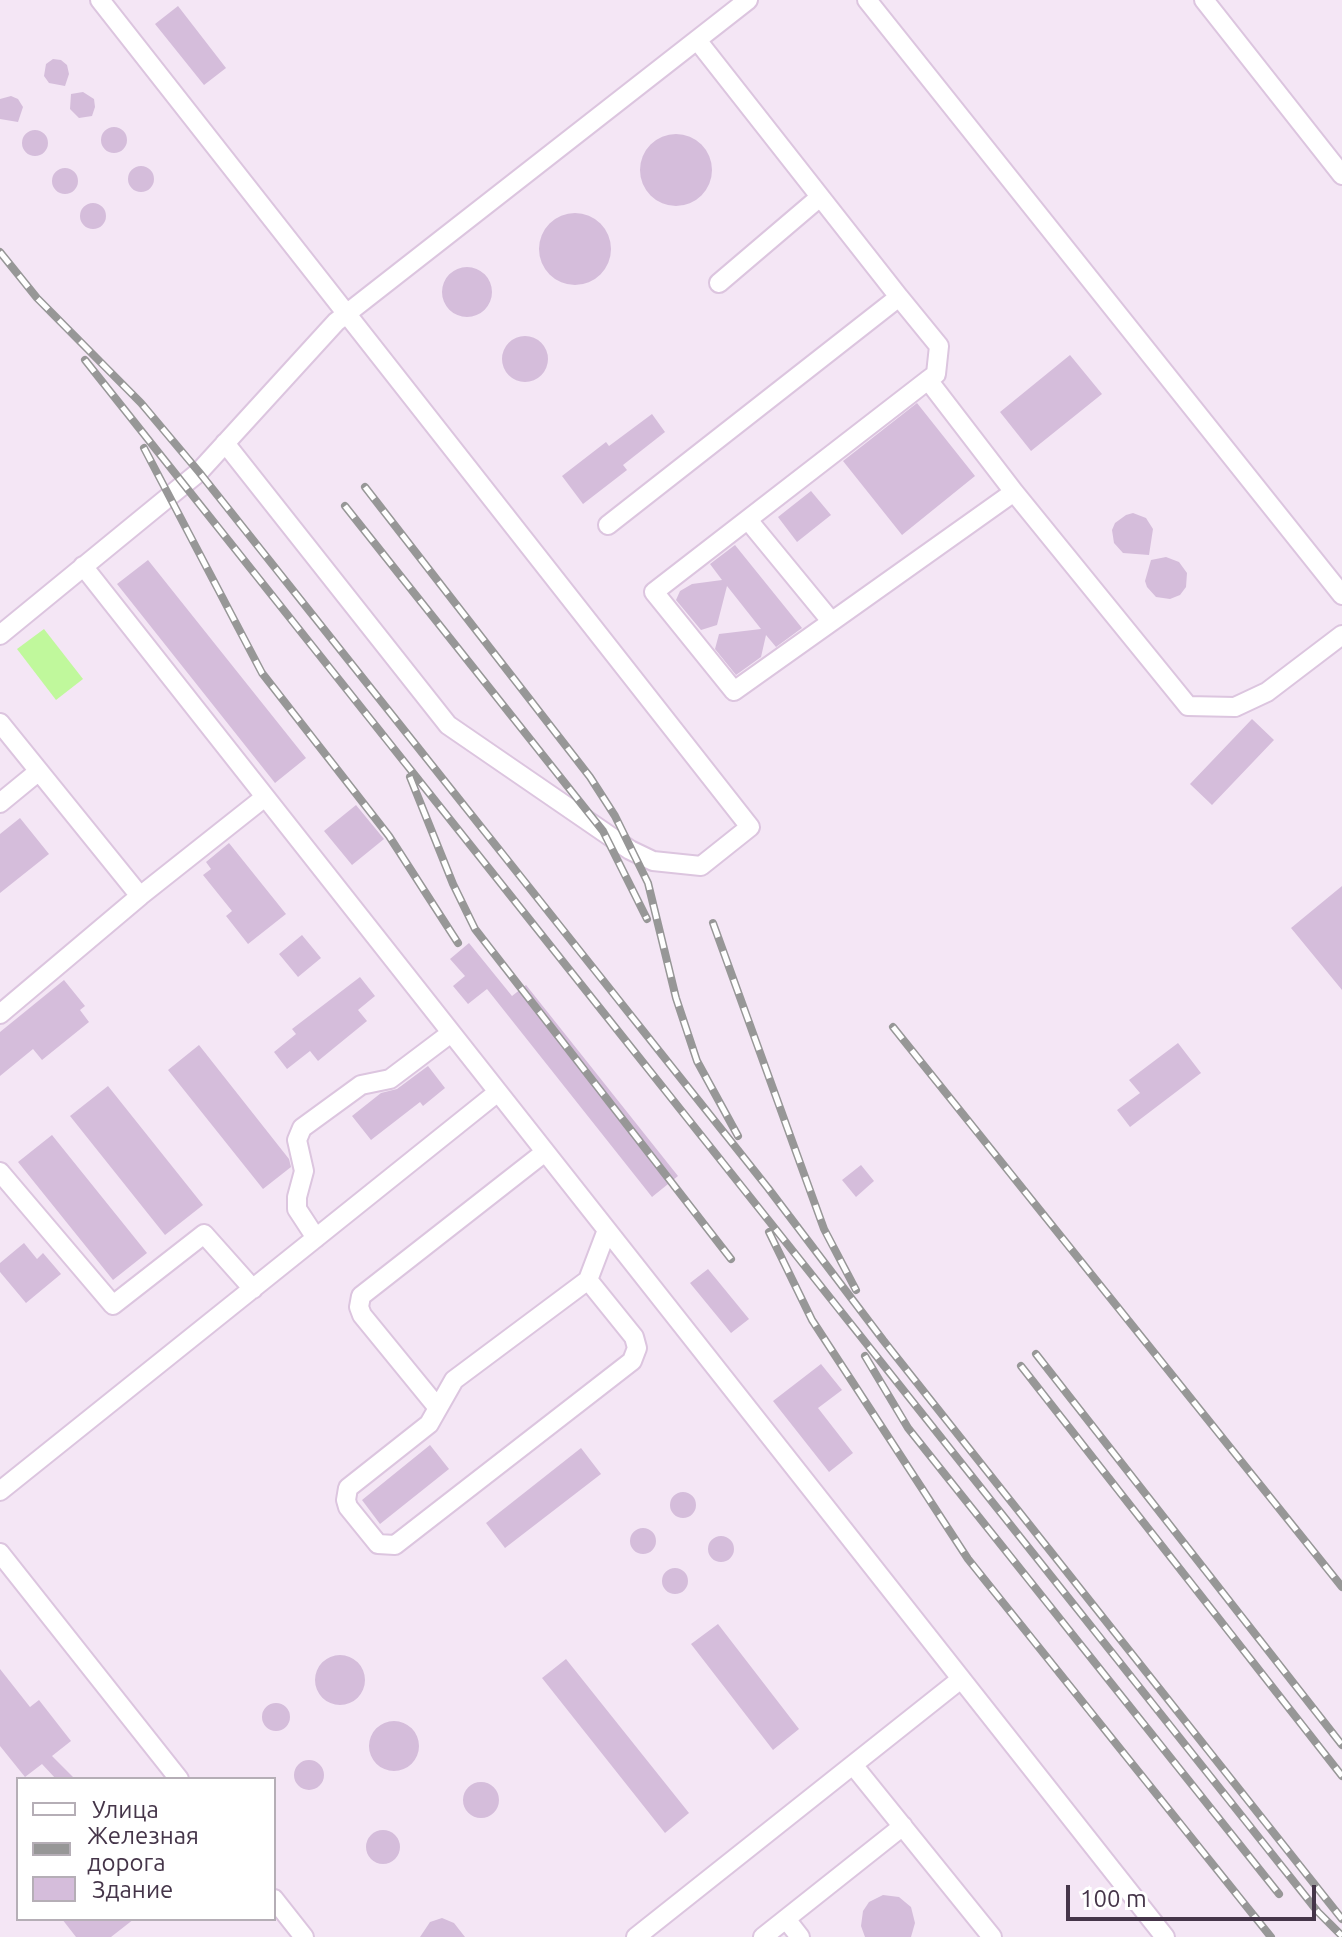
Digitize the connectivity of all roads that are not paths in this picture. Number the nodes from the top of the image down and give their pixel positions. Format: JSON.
{"nodes":[{"id":1,"x":100,"y":0,"type":"edge"},
{"id":2,"x":748,"y":0,"type":"edge"},
{"id":3,"x":867,"y":0,"type":"edge"},
{"id":4,"x":1204,"y":0,"type":"edge"},
{"id":5,"x":697,"y":40,"type":"junction"},
{"id":6,"x":1342,"y":175,"type":"edge"},
{"id":7,"x":820,"y":197,"type":"junction"},
{"id":8,"x":719,"y":283,"type":"dead end"},
{"id":9,"x":899,"y":297,"type":"junction"},
{"id":10,"x":347,"y":314,"type":"junction"},
{"id":11,"x":928,"y":380,"type":"junction"},
{"id":12,"x":225,"y":443,"type":"junction"},
{"id":13,"x":1014,"y":492,"type":"junction"},
{"id":14,"x":748,"y":520,"type":"junction"},
{"id":15,"x":608,"y":525,"type":"dead end"},
{"id":16,"x":83,"y":566,"type":"junction"},
{"id":17,"x":1342,"y":595,"type":"edge"},
{"id":18,"x":831,"y":621,"type":"junction"},
{"id":19,"x":0,"y":635,"type":"edge"},
{"id":20,"x":1342,"y":635,"type":"edge"},
{"id":21,"x":0,"y":723,"type":"edge"},
{"id":22,"x":39,"y":771,"type":"junction"},
{"id":23,"x":265,"y":797,"type":"junction"},
{"id":24,"x":0,"y":803,"type":"edge"},
{"id":25,"x":140,"y":896,"type":"junction"},
{"id":26,"x":0,"y":1014,"type":"edge"},
{"id":27,"x":451,"y":1033,"type":"junction"},
{"id":28,"x":498,"y":1092,"type":"junction"},
{"id":29,"x":545,"y":1152,"type":"junction"},
{"id":30,"x":0,"y":1172,"type":"edge"},
{"id":31,"x":607,"y":1230,"type":"junction"},
{"id":32,"x":316,"y":1238,"type":"junction"},
{"id":33,"x":588,"y":1280,"type":"junction"},
{"id":34,"x":253,"y":1289,"type":"junction"},
{"id":35,"x":438,"y":1408,"type":"junction"},
{"id":36,"x":0,"y":1491,"type":"edge"},
{"id":37,"x":0,"y":1553,"type":"edge"},
{"id":38,"x":961,"y":1679,"type":"junction"},
{"id":39,"x":853,"y":1765,"type":"junction"},
{"id":40,"x":177,"y":1777,"type":"edge"},
{"id":41,"x":903,"y":1826,"type":"junction"},
{"id":42,"x":276,"y":1902,"type":"edge"},
{"id":43,"x":786,"y":1919,"type":"junction"},
{"id":44,"x":304,"y":1937,"type":"edge"},
{"id":45,"x":636,"y":1937,"type":"edge"},
{"id":46,"x":763,"y":1937,"type":"edge"},
{"id":47,"x":800,"y":1937,"type":"edge"},
{"id":48,"x":992,"y":1937,"type":"edge"},
{"id":49,"x":1165,"y":1937,"type":"edge"}],
"edges":[{"from":1,"to":10,"type":"street"},
{"from":2,"to":5,"type":"street"},
{"from":3,"to":17,"type":"street"},
{"from":4,"to":6,"type":"street"},
{"from":5,"to":7,"type":"street"},
{"from":5,"to":10,"type":"street"},
{"from":7,"to":8,"type":"street"},
{"from":7,"to":9,"type":"street"},
{"from":9,"to":11,"type":"street"},
{"from":9,"to":15,"type":"street"},
{"from":10,"to":12,"type":"street"},
{"from":10,"to":12,"type":"street"},
{"from":11,"to":13,"type":"street"},
{"from":11,"to":14,"type":"street"},
{"from":12,"to":16,"type":"street"},
{"from":13,"to":18,"type":"street"},
{"from":13,"to":20,"type":"street"},
{"from":14,"to":18,"type":"street"},
{"from":14,"to":18,"type":"street"},
{"from":16,"to":19,"type":"street"},
{"from":16,"to":23,"type":"street"},
{"from":21,"to":22,"type":"street"},
{"from":22,"to":24,"type":"street"},
{"from":22,"to":25,"type":"street"},
{"from":23,"to":25,"type":"street"},
{"from":23,"to":27,"type":"street"},
{"from":25,"to":26,"type":"street"},
{"from":27,"to":28,"type":"street"},
{"from":27,"to":32,"type":"street"},
{"from":28,"to":29,"type":"street"},
{"from":28,"to":32,"type":"street"},
{"from":29,"to":31,"type":"street"},
{"from":29,"to":35,"type":"street"},
{"from":30,"to":34,"type":"street"},
{"from":31,"to":33,"type":"street"},
{"from":31,"to":38,"type":"street"},
{"from":32,"to":34,"type":"street"},
{"from":33,"to":35,"type":"street"},
{"from":33,"to":35,"type":"street"},
{"from":34,"to":36,"type":"street"},
{"from":37,"to":40,"type":"street"},
{"from":38,"to":39,"type":"street"},
{"from":38,"to":49,"type":"street"},
{"from":39,"to":41,"type":"street"},
{"from":39,"to":45,"type":"street"},
{"from":41,"to":43,"type":"street"},
{"from":41,"to":48,"type":"street"},
{"from":42,"to":44,"type":"street"},
{"from":43,"to":46,"type":"street"},
{"from":43,"to":47,"type":"street"}]}
